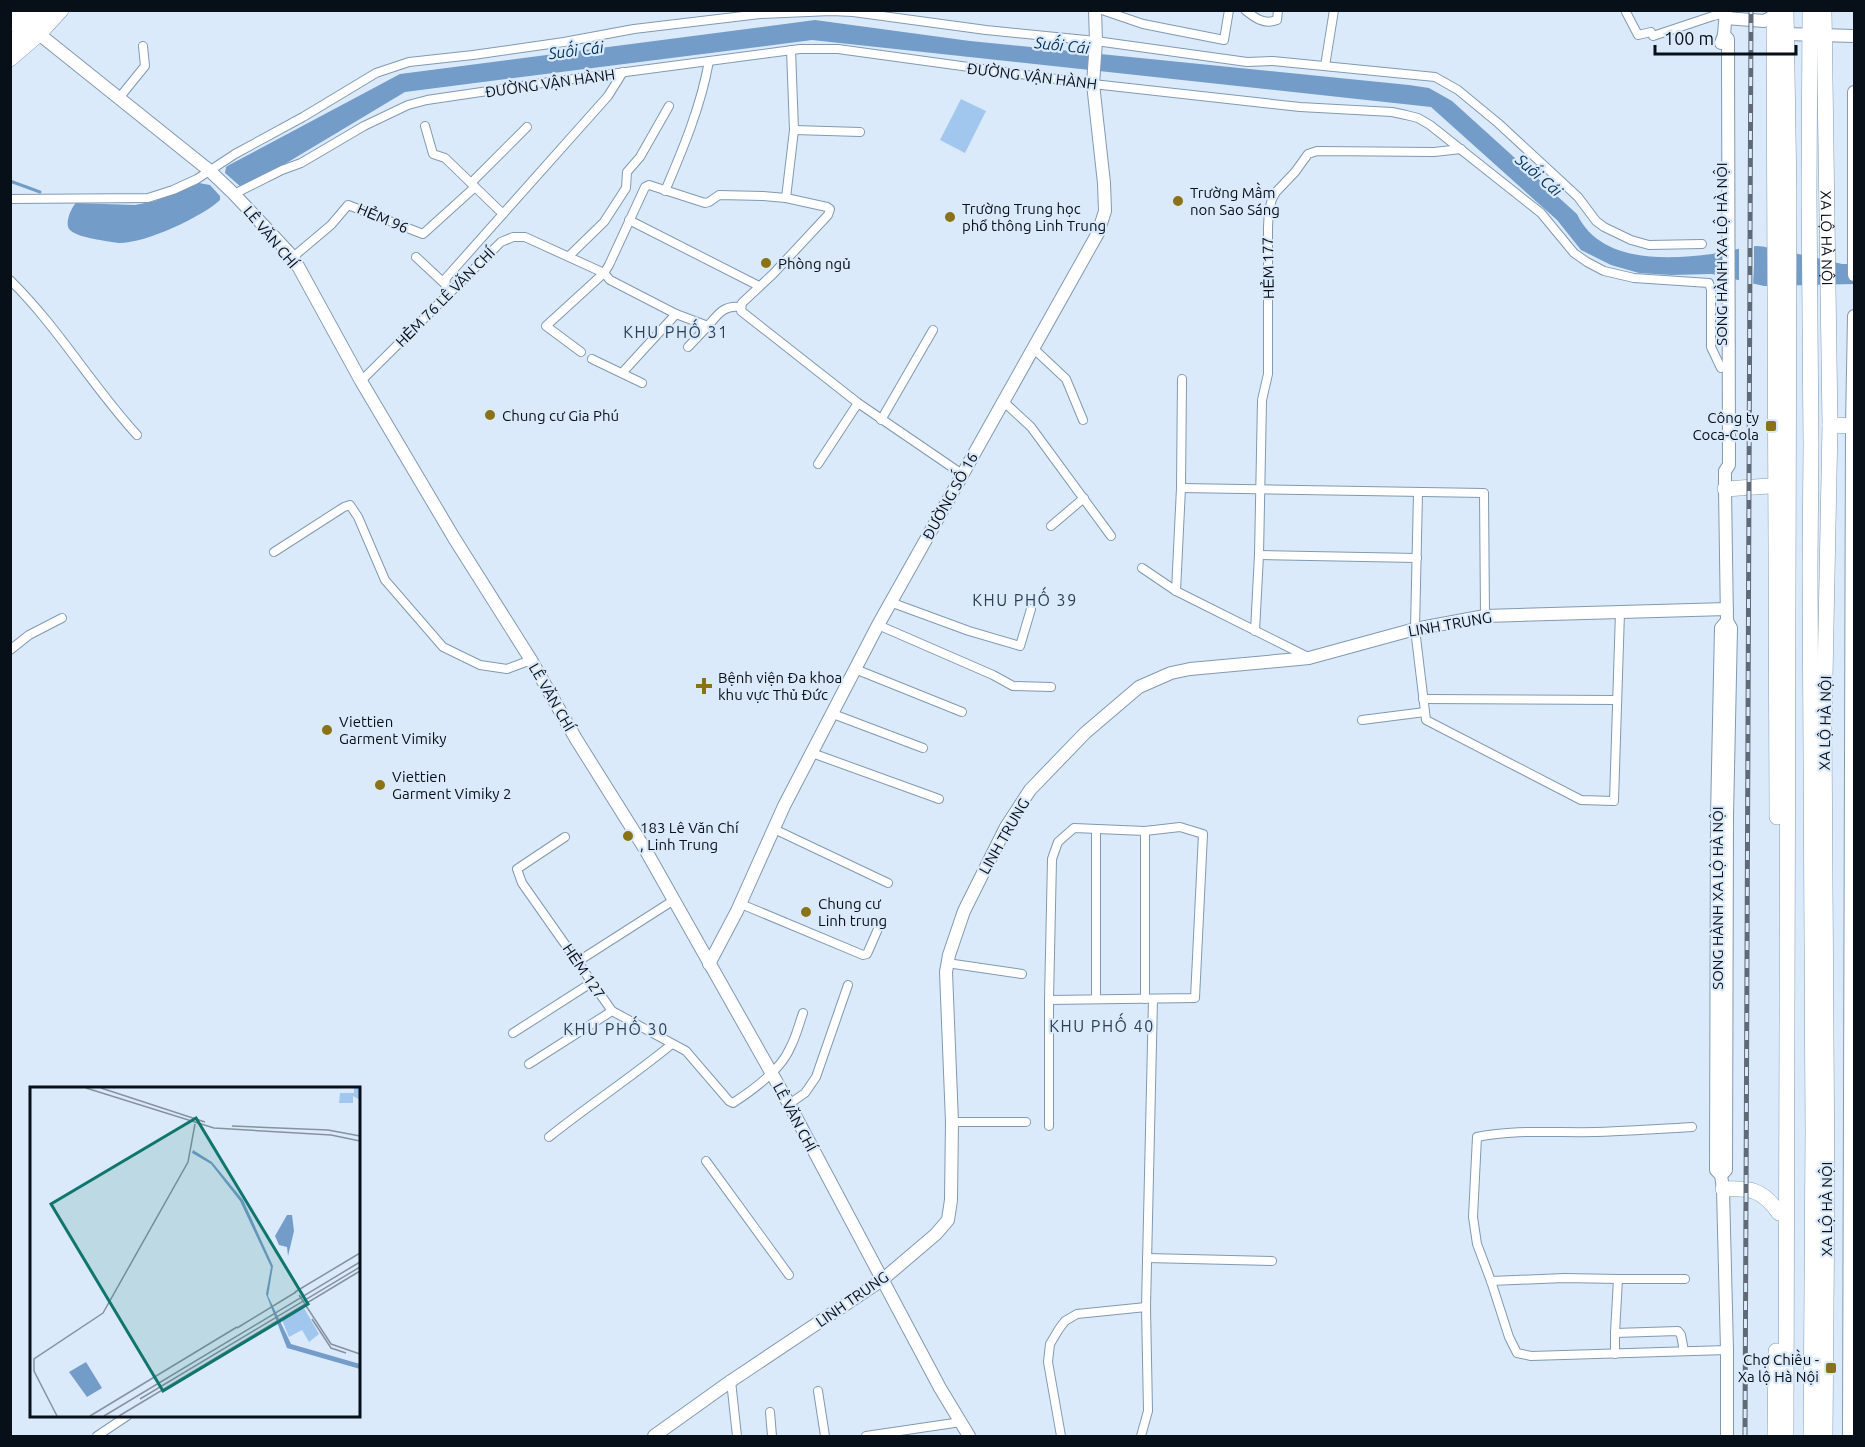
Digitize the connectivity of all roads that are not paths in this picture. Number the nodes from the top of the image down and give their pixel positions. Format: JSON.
{"nodes":[{"id":1,"x":26,"y":10,"type":"edge"},
{"id":2,"x":46,"y":10,"type":"edge"},
{"id":3,"x":61,"y":10,"type":"edge"},
{"id":4,"x":1095,"y":10,"type":"edge"},
{"id":5,"x":1102,"y":10,"type":"edge"},
{"id":6,"x":1228,"y":10,"type":"edge"},
{"id":7,"x":1245,"y":10,"type":"edge"},
{"id":8,"x":1278,"y":10,"type":"edge"},
{"id":9,"x":1334,"y":10,"type":"edge"},
{"id":10,"x":1794,"y":10,"type":"edge"},
{"id":11,"x":1810,"y":10,"type":"edge"},
{"id":12,"x":1824,"y":10,"type":"edge"},
{"id":13,"x":1626,"y":12,"type":"dead end"},
{"id":14,"x":1726,"y":14,"type":"edge"},
{"id":15,"x":1778,"y":20,"type":"edge"},
{"id":16,"x":10,"y":24,"type":"edge"},
{"id":17,"x":39,"y":34,"type":"junction"},
{"id":18,"x":1817,"y":35,"type":"junction"},
{"id":19,"x":1854,"y":36,"type":"edge"},
{"id":20,"x":10,"y":44,"type":"edge"},
{"id":21,"x":143,"y":46,"type":"dead end"},
{"id":22,"x":1096,"y":46,"type":"junction"},
{"id":23,"x":791,"y":50,"type":"junction"},
{"id":24,"x":10,"y":59,"type":"edge"},
{"id":25,"x":710,"y":61,"type":"junction"},
{"id":26,"x":1824,"y":61,"type":"junction"},
{"id":27,"x":1325,"y":66,"type":"junction"},
{"id":28,"x":623,"y":72,"type":"junction"},
{"id":29,"x":1094,"y":80,"type":"junction"},
{"id":30,"x":1809,"y":88,"type":"junction"},
{"id":31,"x":1854,"y":92,"type":"edge"},
{"id":32,"x":118,"y":98,"type":"junction"},
{"id":33,"x":669,"y":106,"type":"dead end"},
{"id":34,"x":425,"y":126,"type":"dead end"},
{"id":35,"x":527,"y":127,"type":"dead end"},
{"id":36,"x":794,"y":130,"type":"junction"},
{"id":37,"x":860,"y":132,"type":"dead end"},
{"id":38,"x":1461,"y":149,"type":"junction"},
{"id":39,"x":210,"y":171,"type":"junction"},
{"id":40,"x":473,"y":185,"type":"junction"},
{"id":41,"x":665,"y":191,"type":"junction"},
{"id":42,"x":1854,"y":193,"type":"edge"},
{"id":43,"x":234,"y":194,"type":"junction"},
{"id":44,"x":786,"y":198,"type":"junction"},
{"id":45,"x":10,"y":199,"type":"edge"},
{"id":46,"x":503,"y":214,"type":"junction"},
{"id":47,"x":629,"y":219,"type":"junction"},
{"id":48,"x":1702,"y":244,"type":"dead end"},
{"id":49,"x":569,"y":256,"type":"junction"},
{"id":50,"x":293,"y":257,"type":"junction"},
{"id":51,"x":416,"y":257,"type":"dead end"},
{"id":52,"x":604,"y":273,"type":"junction"},
{"id":53,"x":1854,"y":275,"type":"edge"},
{"id":54,"x":10,"y":280,"type":"edge"},
{"id":55,"x":759,"y":286,"type":"junction"},
{"id":56,"x":447,"y":289,"type":"junction"},
{"id":57,"x":1725,"y":304,"type":"junction"},
{"id":58,"x":740,"y":307,"type":"junction"},
{"id":59,"x":676,"y":314,"type":"junction"},
{"id":60,"x":1854,"y":316,"type":"edge"},
{"id":61,"x":708,"y":326,"type":"junction"},
{"id":62,"x":933,"y":330,"type":"dead end"},
{"id":63,"x":688,"y":347,"type":"dead end"},
{"id":64,"x":1033,"y":348,"type":"junction"},
{"id":65,"x":580,"y":352,"type":"dead end"},
{"id":66,"x":592,"y":359,"type":"dead end"},
{"id":67,"x":1721,"y":368,"type":"junction"},
{"id":68,"x":622,"y":373,"type":"junction"},
{"id":69,"x":1182,"y":379,"type":"dead end"},
{"id":70,"x":361,"y":381,"type":"junction"},
{"id":71,"x":642,"y":383,"type":"dead end"},
{"id":72,"x":1004,"y":401,"type":"junction"},
{"id":73,"x":858,"y":404,"type":"junction"},
{"id":74,"x":881,"y":420,"type":"junction"},
{"id":75,"x":1083,"y":420,"type":"dead end"},
{"id":76,"x":1830,"y":425,"type":"junction"},
{"id":77,"x":1853,"y":426,"type":"edge"},
{"id":78,"x":137,"y":435,"type":"dead end"},
{"id":79,"x":818,"y":464,"type":"dead end"},
{"id":80,"x":1725,"y":471,"type":"junction"},
{"id":81,"x":962,"y":474,"type":"junction"},
{"id":82,"x":1782,"y":485,"type":"junction"},
{"id":83,"x":1181,"y":488,"type":"junction"},
{"id":84,"x":1725,"y":489,"type":"junction"},
{"id":85,"x":1261,"y":490,"type":"junction"},
{"id":86,"x":1418,"y":493,"type":"junction"},
{"id":87,"x":1084,"y":498,"type":"junction"},
{"id":88,"x":1051,"y":526,"type":"dead end"},
{"id":89,"x":1111,"y":536,"type":"dead end"},
{"id":90,"x":274,"y":552,"type":"dead end"},
{"id":91,"x":1259,"y":555,"type":"junction"},
{"id":92,"x":1417,"y":558,"type":"junction"},
{"id":93,"x":1142,"y":568,"type":"dead end"},
{"id":94,"x":1176,"y":591,"type":"junction"},
{"id":95,"x":891,"y":602,"type":"junction"},
{"id":96,"x":1031,"y":609,"type":"dead end"},
{"id":97,"x":1620,"y":612,"type":"junction"},
{"id":98,"x":1727,"y":615,"type":"junction"},
{"id":99,"x":1485,"y":616,"type":"junction"},
{"id":100,"x":62,"y":618,"type":"dead end"},
{"id":101,"x":878,"y":625,"type":"junction"},
{"id":102,"x":1415,"y":629,"type":"junction"},
{"id":103,"x":1255,"y":631,"type":"junction"},
{"id":104,"x":10,"y":650,"type":"edge"},
{"id":105,"x":1309,"y":658,"type":"junction"},
{"id":106,"x":531,"y":660,"type":"junction"},
{"id":107,"x":855,"y":669,"type":"junction"},
{"id":108,"x":1052,"y":687,"type":"dead end"},
{"id":109,"x":1423,"y":699,"type":"junction"},
{"id":110,"x":1616,"y":699,"type":"junction"},
{"id":111,"x":962,"y":712,"type":"dead end"},
{"id":112,"x":1425,"y":712,"type":"junction"},
{"id":113,"x":833,"y":714,"type":"junction"},
{"id":114,"x":1362,"y":720,"type":"dead end"},
{"id":115,"x":923,"y":748,"type":"dead end"},
{"id":116,"x":812,"y":753,"type":"junction"},
{"id":117,"x":939,"y":799,"type":"dead end"},
{"id":118,"x":774,"y":829,"type":"junction"},
{"id":119,"x":1096,"y":829,"type":"junction"},
{"id":120,"x":1145,"y":831,"type":"junction"},
{"id":121,"x":565,"y":837,"type":"dead end"},
{"id":122,"x":888,"y":883,"type":"dead end"},
{"id":123,"x":674,"y":900,"type":"junction"},
{"id":124,"x":741,"y":904,"type":"junction"},
{"id":125,"x":881,"y":922,"type":"dead end"},
{"id":126,"x":577,"y":962,"type":"junction"},
{"id":127,"x":947,"y":963,"type":"junction"},
{"id":128,"x":709,"y":964,"type":"junction"},
{"id":129,"x":1022,"y":974,"type":"dead end"},
{"id":130,"x":591,"y":983,"type":"junction"},
{"id":131,"x":848,"y":985,"type":"dead end"},
{"id":132,"x":1096,"y":999,"type":"junction"},
{"id":133,"x":1149,"y":999,"type":"junction"},
{"id":134,"x":1049,"y":1000,"type":"junction"},
{"id":135,"x":612,"y":1011,"type":"junction"},
{"id":136,"x":803,"y":1013,"type":"dead end"},
{"id":137,"x":513,"y":1033,"type":"dead end"},
{"id":138,"x":672,"y":1044,"type":"junction"},
{"id":139,"x":530,"y":1064,"type":"dead end"},
{"id":140,"x":771,"y":1073,"type":"junction"},
{"id":141,"x":789,"y":1104,"type":"junction"},
{"id":142,"x":952,"y":1122,"type":"junction"},
{"id":143,"x":1026,"y":1122,"type":"dead end"},
{"id":144,"x":1049,"y":1126,"type":"dead end"},
{"id":145,"x":1692,"y":1127,"type":"dead end"},
{"id":146,"x":549,"y":1137,"type":"dead end"},
{"id":147,"x":1852,"y":1137,"type":"edge"},
{"id":148,"x":706,"y":1161,"type":"dead end"},
{"id":149,"x":1722,"y":1182,"type":"junction"},
{"id":150,"x":1779,"y":1213,"type":"junction"},
{"id":151,"x":1779,"y":1245,"type":"junction"},
{"id":152,"x":1147,"y":1258,"type":"junction"},
{"id":153,"x":1787,"y":1259,"type":"junction"},
{"id":154,"x":1272,"y":1260,"type":"dead end"},
{"id":155,"x":789,"y":1275,"type":"dead end"},
{"id":156,"x":1618,"y":1279,"type":"junction"},
{"id":157,"x":1686,"y":1279,"type":"dead end"},
{"id":158,"x":882,"y":1280,"type":"junction"},
{"id":159,"x":1491,"y":1281,"type":"junction"},
{"id":160,"x":1146,"y":1307,"type":"junction"},
{"id":161,"x":1615,"y":1333,"type":"junction"},
{"id":162,"x":1727,"y":1350,"type":"junction"},
{"id":163,"x":1683,"y":1352,"type":"junction"},
{"id":164,"x":1615,"y":1353,"type":"junction"},
{"id":165,"x":1786,"y":1357,"type":"junction"},
{"id":166,"x":731,"y":1381,"type":"junction"},
{"id":167,"x":1775,"y":1382,"type":"junction"},
{"id":168,"x":818,"y":1391,"type":"dead end"},
{"id":169,"x":770,"y":1412,"type":"dead end"},
{"id":170,"x":126,"y":1417,"type":"edge"},
{"id":171,"x":961,"y":1422,"type":"junction"},
{"id":172,"x":97,"y":1437,"type":"edge"},
{"id":173,"x":654,"y":1437,"type":"edge"},
{"id":174,"x":737,"y":1437,"type":"edge"},
{"id":175,"x":772,"y":1437,"type":"edge"},
{"id":176,"x":825,"y":1437,"type":"edge"},
{"id":177,"x":866,"y":1437,"type":"edge"},
{"id":178,"x":969,"y":1437,"type":"edge"},
{"id":179,"x":1061,"y":1437,"type":"edge"},
{"id":180,"x":1141,"y":1437,"type":"edge"},
{"id":181,"x":1727,"y":1437,"type":"edge"},
{"id":182,"x":1775,"y":1437,"type":"edge"},
{"id":183,"x":1786,"y":1437,"type":"edge"},
{"id":184,"x":1811,"y":1437,"type":"edge"},
{"id":185,"x":1825,"y":1437,"type":"edge"},
{"id":186,"x":1849,"y":1437,"type":"edge"}],
"edges":[{"from":1,"to":16,"type":"highway"},
{"from":2,"to":20,"type":"highway"},
{"from":3,"to":17,"type":"highway"},
{"from":4,"to":22,"type":"main road","name":"ĐƯỜNG SỐ 16"},
{"from":5,"to":6,"type":"street"},
{"from":7,"to":8,"type":"street"},
{"from":9,"to":27,"type":"street"},
{"from":10,"to":15,"type":"main road"},
{"from":11,"to":18,"type":"highway","name":"XA LỘ HÀ NỘI"},
{"from":12,"to":18,"type":"highway","name":"XA LỘ HÀ NỘI"},
{"from":13,"to":14,"type":"street"},
{"from":14,"to":15,"type":"main road"},
{"from":14,"to":57,"type":"main road","name":"SONG HÀNH XA LỘ HÀ NỘI"},
{"from":15,"to":18,"type":"main road"},
{"from":15,"to":82,"type":"highway"},
{"from":17,"to":24,"type":"highway"},
{"from":17,"to":32,"type":"main road","name":"LÊ VĂN CHÍ"},
{"from":18,"to":19,"type":"main road"},
{"from":18,"to":26,"type":"highway","name":"XA LỘ HÀ NỘI"},
{"from":18,"to":30,"type":"highway","name":"XA LỘ HÀ NỘI"},
{"from":21,"to":32,"type":"street"},
{"from":22,"to":27,"type":"street"},
{"from":22,"to":29,"type":"main road","name":"ĐƯỜNG SỐ 16"},
{"from":22,"to":39,"type":"street"},
{"from":23,"to":25,"type":"street","name":"ĐƯỜNG VẬN HÀNH"},
{"from":23,"to":29,"type":"street","name":"ĐƯỜNG VẬN HÀNH"},
{"from":23,"to":36,"type":"street"},
{"from":25,"to":28,"type":"street","name":"ĐƯỜNG VẬN HÀNH"},
{"from":25,"to":41,"type":"street"},
{"from":26,"to":30,"type":"highway"},
{"from":26,"to":76,"type":"highway","name":"XA LỘ HÀ NỘI"},
{"from":27,"to":48,"type":"street"},
{"from":28,"to":43,"type":"street","name":"ĐƯỜNG VẬN HÀNH"},
{"from":28,"to":46,"type":"street"},
{"from":29,"to":38,"type":"street","name":"ĐƯỜNG VẬN HÀNH"},
{"from":29,"to":64,"type":"main road","name":"ĐƯỜNG SỐ 16"},
{"from":30,"to":184,"type":"highway","name":"XA LỘ HÀ NỘI"},
{"from":31,"to":42,"type":"main road"},
{"from":32,"to":39,"type":"main road","name":"LÊ VĂN CHÍ"},
{"from":33,"to":49,"type":"street"},
{"from":34,"to":40,"type":"street"},
{"from":35,"to":40,"type":"street"},
{"from":36,"to":37,"type":"street"},
{"from":36,"to":44,"type":"street"},
{"from":38,"to":67,"type":"street","name":"ĐƯỜNG VẬN HÀNH"},
{"from":38,"to":85,"type":"street","name":"HẺM 177"},
{"from":39,"to":43,"type":"main road","name":"LÊ VĂN CHÍ"},
{"from":39,"to":45,"type":"street"},
{"from":40,"to":46,"type":"street"},
{"from":40,"to":50,"type":"street","name":"HẺM 96"},
{"from":41,"to":44,"type":"street"},
{"from":41,"to":47,"type":"street"},
{"from":42,"to":53,"type":"main road"},
{"from":43,"to":50,"type":"main road","name":"LÊ VĂN CHÍ"},
{"from":44,"to":55,"type":"street"},
{"from":46,"to":56,"type":"street"},
{"from":47,"to":52,"type":"street"},
{"from":47,"to":55,"type":"street"},
{"from":49,"to":52,"type":"street","name":"HẺM 76 LÊ VĂN CHÍ"},
{"from":49,"to":56,"type":"street","name":"HẺM 76 LÊ VĂN CHÍ"},
{"from":50,"to":70,"type":"main road","name":"LÊ VĂN CHÍ"},
{"from":51,"to":56,"type":"street"},
{"from":52,"to":59,"type":"street","name":"HẺM 76 LÊ VĂN CHÍ"},
{"from":52,"to":65,"type":"street"},
{"from":54,"to":78,"type":"street"},
{"from":55,"to":58,"type":"street"},
{"from":56,"to":70,"type":"street","name":"HẺM 76 LÊ VĂN CHÍ"},
{"from":57,"to":67,"type":"main road","name":"SONG HÀNH XA LỘ HÀ NỘI"},
{"from":57,"to":80,"type":"main road","name":"SONG HÀNH XA LỘ HÀ NỘI"},
{"from":58,"to":61,"type":"street"},
{"from":58,"to":73,"type":"street"},
{"from":59,"to":61,"type":"street","name":"HẺM 76 LÊ VĂN CHÍ"},
{"from":59,"to":68,"type":"street"},
{"from":60,"to":77,"type":"main road"},
{"from":61,"to":63,"type":"street"},
{"from":62,"to":74,"type":"street"},
{"from":64,"to":72,"type":"main road","name":"ĐƯỜNG SỐ 16"},
{"from":64,"to":75,"type":"street"},
{"from":66,"to":68,"type":"street"},
{"from":67,"to":80,"type":"main road","name":"SONG HÀNH XA LỘ HÀ NỘI"},
{"from":68,"to":71,"type":"street"},
{"from":69,"to":83,"type":"street"},
{"from":70,"to":106,"type":"main road","name":"LÊ VĂN CHÍ"},
{"from":72,"to":81,"type":"main road","name":"ĐƯỜNG SỐ 16"},
{"from":72,"to":87,"type":"street"},
{"from":73,"to":74,"type":"street"},
{"from":73,"to":79,"type":"street"},
{"from":74,"to":81,"type":"street"},
{"from":76,"to":77,"type":"highway"},
{"from":76,"to":185,"type":"highway","name":"XA LỘ HÀ NỘI"},
{"from":77,"to":147,"type":"main road"},
{"from":80,"to":84,"type":"main road","name":"SONG HÀNH XA LỘ HÀ NỘI"},
{"from":81,"to":95,"type":"main road","name":"ĐƯỜNG SỐ 16"},
{"from":82,"to":84,"type":"highway"},
{"from":82,"to":150,"type":"highway"},
{"from":82,"to":153,"type":"highway"},
{"from":83,"to":85,"type":"street"},
{"from":83,"to":94,"type":"street"},
{"from":84,"to":98,"type":"main road","name":"SONG HÀNH XA LỘ HÀ NỘI"},
{"from":85,"to":86,"type":"street"},
{"from":85,"to":91,"type":"street","name":"HẺM 177"},
{"from":86,"to":92,"type":"street"},
{"from":86,"to":99,"type":"street"},
{"from":87,"to":88,"type":"street"},
{"from":87,"to":89,"type":"street"},
{"from":90,"to":106,"type":"street"},
{"from":91,"to":92,"type":"street"},
{"from":91,"to":103,"type":"street","name":"HẺM 177"},
{"from":92,"to":102,"type":"street"},
{"from":93,"to":94,"type":"street"},
{"from":94,"to":103,"type":"street"},
{"from":95,"to":96,"type":"street"},
{"from":95,"to":101,"type":"main road","name":"ĐƯỜNG SỐ 16"},
{"from":97,"to":98,"type":"main road","name":"LINH TRUNG"},
{"from":97,"to":99,"type":"main road","name":"LINH TRUNG"},
{"from":97,"to":110,"type":"street"},
{"from":98,"to":149,"type":"main road","name":"SONG HÀNH XA LỘ HÀ NỘI"},
{"from":99,"to":102,"type":"main road","name":"LINH TRUNG"},
{"from":100,"to":104,"type":"street"},
{"from":101,"to":107,"type":"main road","name":"ĐƯỜNG SỐ 16"},
{"from":101,"to":108,"type":"street"},
{"from":102,"to":105,"type":"main road","name":"LINH TRUNG"},
{"from":102,"to":109,"type":"street"},
{"from":103,"to":105,"type":"street"},
{"from":105,"to":127,"type":"main road","name":"LINH TRUNG"},
{"from":106,"to":123,"type":"main road","name":"LÊ VĂN CHÍ"},
{"from":107,"to":111,"type":"street"},
{"from":107,"to":113,"type":"main road","name":"ĐƯỜNG SỐ 16"},
{"from":109,"to":110,"type":"street"},
{"from":109,"to":112,"type":"street"},
{"from":110,"to":112,"type":"street"},
{"from":112,"to":114,"type":"street"},
{"from":113,"to":115,"type":"street"},
{"from":113,"to":116,"type":"main road","name":"ĐƯỜNG SỐ 16"},
{"from":116,"to":117,"type":"street"},
{"from":116,"to":118,"type":"main road","name":"ĐƯỜNG SỐ 16"},
{"from":118,"to":122,"type":"street"},
{"from":118,"to":124,"type":"main road","name":"ĐƯỜNG SỐ 16"},
{"from":119,"to":120,"type":"street"},
{"from":119,"to":132,"type":"street"},
{"from":119,"to":134,"type":"street"},
{"from":120,"to":133,"type":"street"},
{"from":120,"to":133,"type":"street"},
{"from":121,"to":126,"type":"street","name":"HẺM 127"},
{"from":123,"to":126,"type":"street"},
{"from":123,"to":128,"type":"main road","name":"LÊ VĂN CHÍ"},
{"from":124,"to":125,"type":"street"},
{"from":124,"to":128,"type":"main road","name":"ĐƯỜNG SỐ 16"},
{"from":126,"to":130,"type":"street","name":"HẺM 127"},
{"from":127,"to":129,"type":"street"},
{"from":127,"to":142,"type":"main road","name":"LINH TRUNG"},
{"from":128,"to":140,"type":"main road","name":"LÊ VĂN CHÍ"},
{"from":130,"to":135,"type":"street","name":"HẺM 127"},
{"from":130,"to":137,"type":"street"},
{"from":131,"to":141,"type":"street"},
{"from":132,"to":133,"type":"street"},
{"from":132,"to":134,"type":"street"},
{"from":133,"to":152,"type":"street"},
{"from":134,"to":144,"type":"street"},
{"from":135,"to":138,"type":"street","name":"HẺM 127"},
{"from":135,"to":139,"type":"street"},
{"from":136,"to":140,"type":"street"},
{"from":138,"to":140,"type":"street","name":"HẺM 127"},
{"from":138,"to":146,"type":"street"},
{"from":140,"to":141,"type":"main road","name":"LÊ VĂN CHÍ"},
{"from":141,"to":158,"type":"main road","name":"LÊ VĂN CHÍ"},
{"from":142,"to":143,"type":"street"},
{"from":142,"to":158,"type":"main road","name":"LINH TRUNG"},
{"from":145,"to":159,"type":"street"},
{"from":147,"to":186,"type":"main road"},
{"from":148,"to":155,"type":"street"},
{"from":149,"to":150,"type":"highway"},
{"from":149,"to":162,"type":"main road","name":"SONG HÀNH XA LỘ HÀ NỘI"},
{"from":150,"to":151,"type":"highway"},
{"from":151,"to":153,"type":"highway"},
{"from":151,"to":167,"type":"highway"},
{"from":152,"to":154,"type":"street"},
{"from":152,"to":160,"type":"street"},
{"from":153,"to":165,"type":"highway"},
{"from":156,"to":157,"type":"street"},
{"from":156,"to":159,"type":"street"},
{"from":156,"to":161,"type":"street"},
{"from":158,"to":166,"type":"main road","name":"LINH TRUNG"},
{"from":158,"to":171,"type":"main road","name":"LÊ VĂN CHÍ"},
{"from":159,"to":164,"type":"street"},
{"from":160,"to":179,"type":"street"},
{"from":160,"to":180,"type":"street"},
{"from":161,"to":163,"type":"street"},
{"from":161,"to":164,"type":"street"},
{"from":162,"to":163,"type":"street"},
{"from":162,"to":181,"type":"main road","name":"SONG HÀNH XA LỘ HÀ NỘI"},
{"from":163,"to":164,"type":"street"},
{"from":165,"to":167,"type":"highway"},
{"from":165,"to":183,"type":"highway"},
{"from":166,"to":173,"type":"main road","name":"LINH TRUNG"},
{"from":166,"to":174,"type":"street"},
{"from":167,"to":182,"type":"highway"},
{"from":168,"to":176,"type":"street"},
{"from":169,"to":175,"type":"street"},
{"from":170,"to":172,"type":"street"},
{"from":171,"to":177,"type":"street"},
{"from":171,"to":178,"type":"main road","name":"LÊ VĂN CHÍ"}]}
